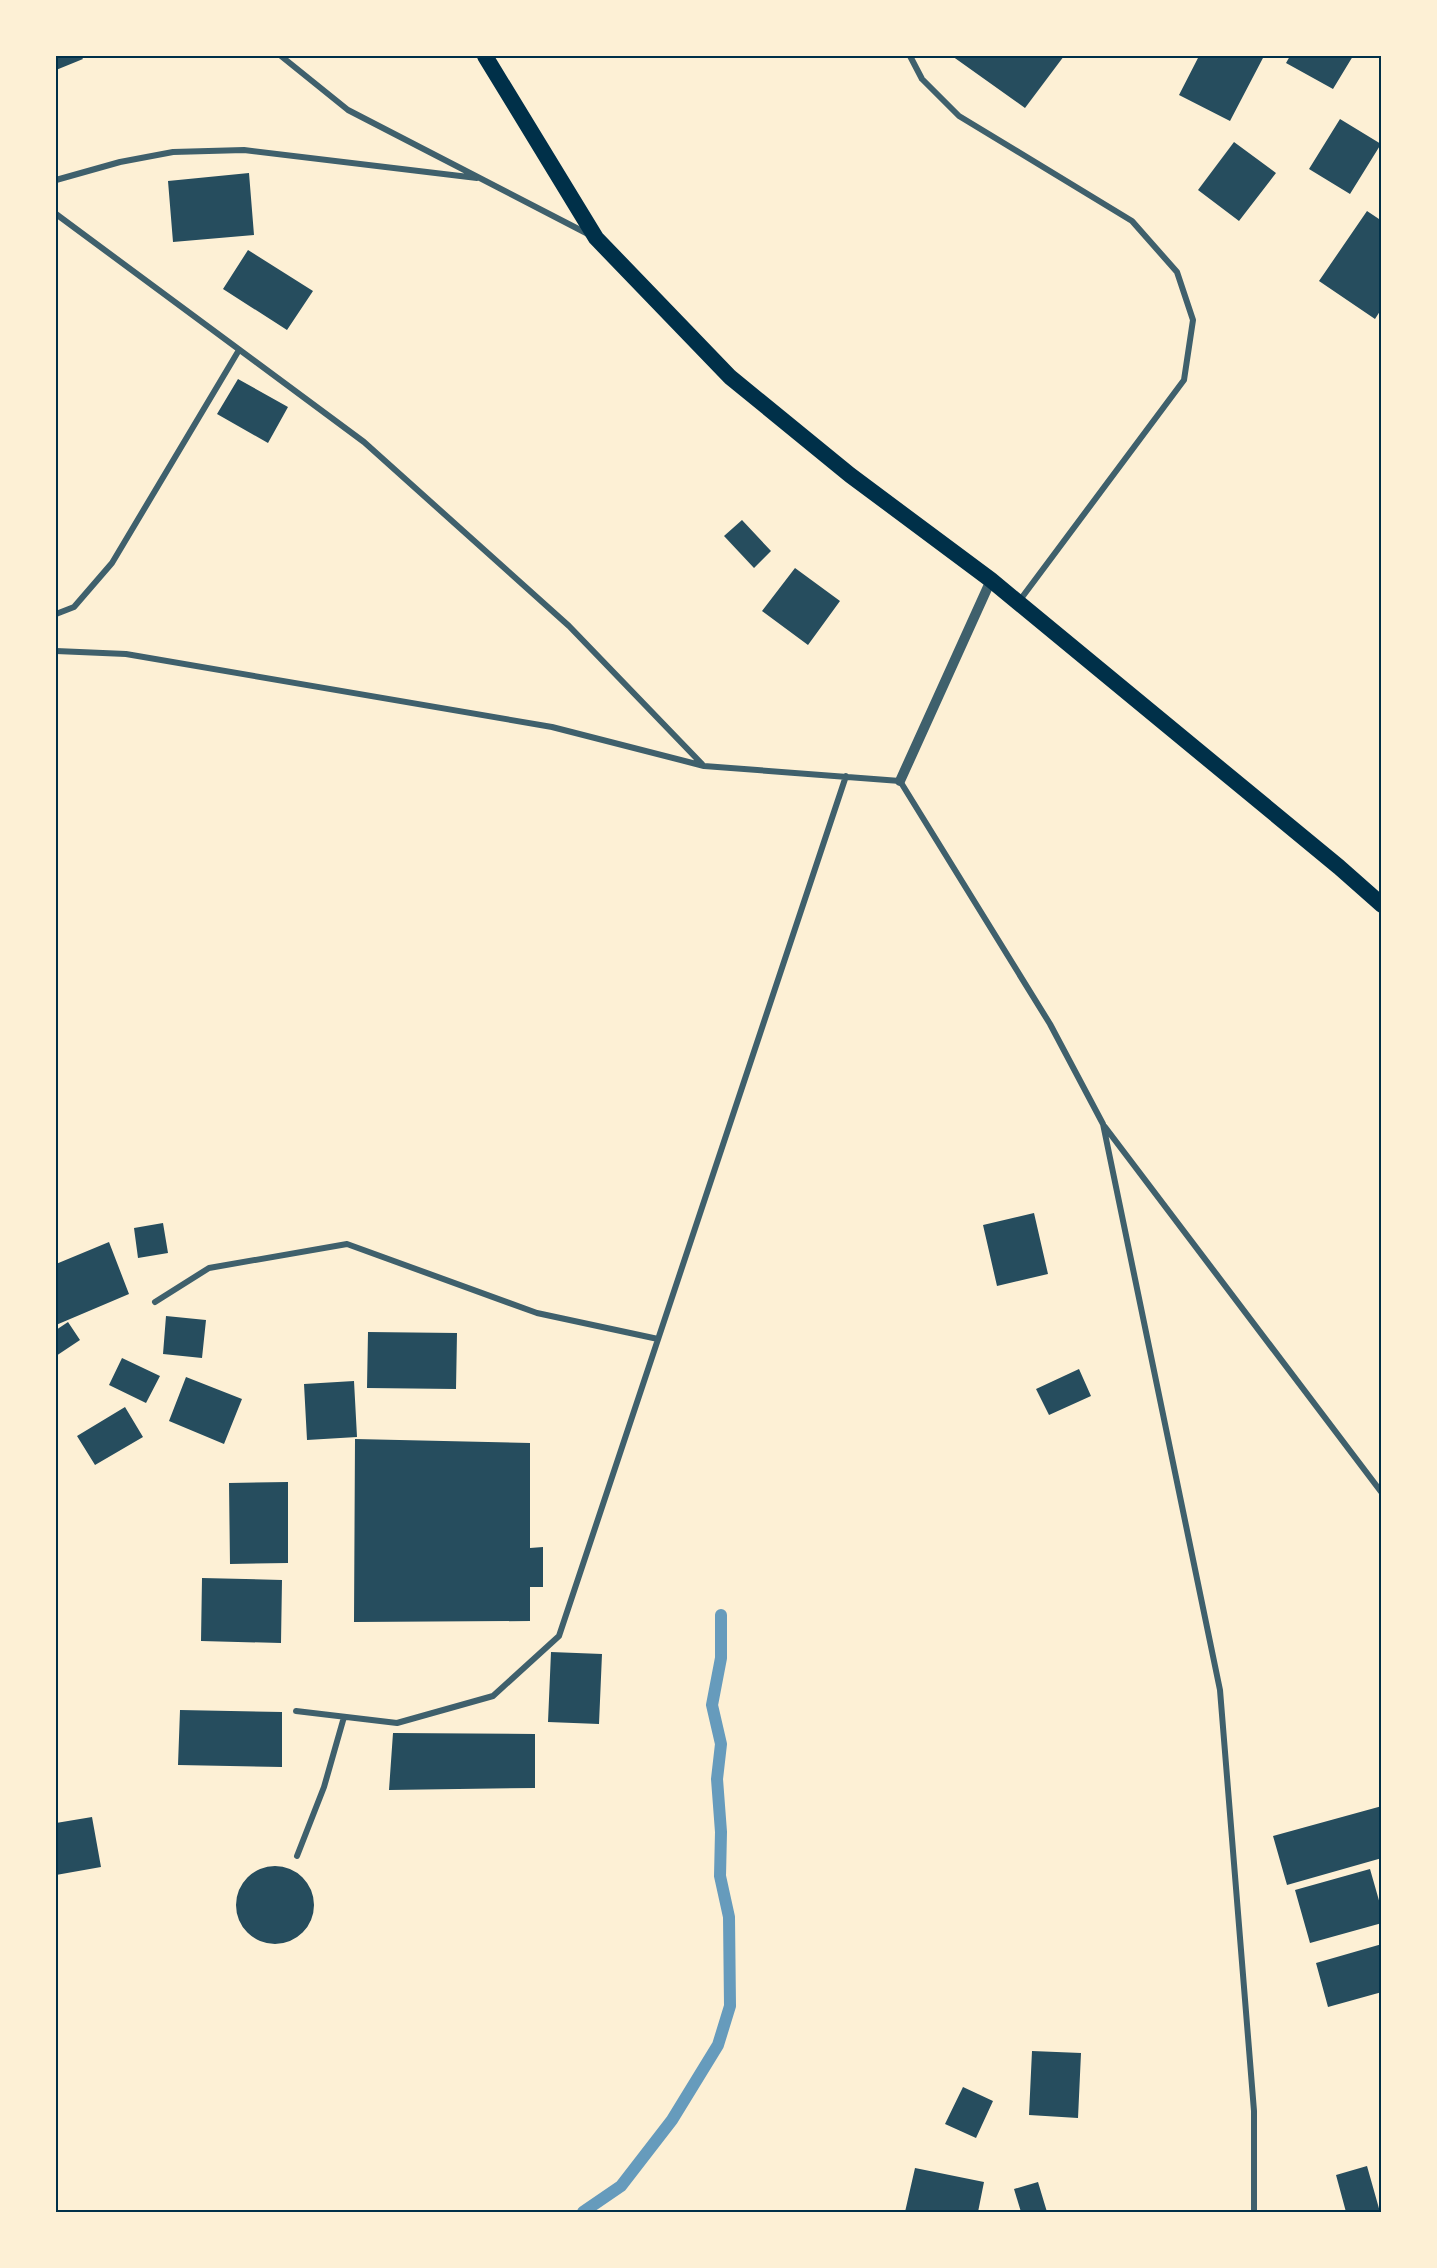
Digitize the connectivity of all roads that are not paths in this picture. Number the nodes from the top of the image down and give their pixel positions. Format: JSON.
{"nodes":[{"id":1,"x":281,"y":56,"type":"edge"},
{"id":2,"x":485,"y":56,"type":"edge"},
{"id":3,"x":910,"y":56,"type":"edge"},
{"id":4,"x":477,"y":178,"type":"junction"},
{"id":5,"x":56,"y":180,"type":"edge"},
{"id":6,"x":56,"y":214,"type":"edge"},
{"id":7,"x":596,"y":238,"type":"junction"},
{"id":8,"x":239,"y":350,"type":"junction"},
{"id":9,"x":992,"y":580,"type":"junction"},
{"id":10,"x":1018,"y":602,"type":"junction"},
{"id":11,"x":56,"y":614,"type":"edge"},
{"id":12,"x":56,"y":651,"type":"edge"},
{"id":13,"x":704,"y":766,"type":"junction"},
{"id":14,"x":846,"y":776,"type":"junction"},
{"id":15,"x":900,"y":781,"type":"junction"},
{"id":16,"x":1382,"y":905,"type":"edge"},
{"id":17,"x":1103,"y":1124,"type":"junction"},
{"id":18,"x":155,"y":1302,"type":"dead end"},
{"id":19,"x":658,"y":1339,"type":"junction"},
{"id":20,"x":1382,"y":1493,"type":"edge"},
{"id":21,"x":296,"y":1711,"type":"dead end"},
{"id":22,"x":344,"y":1717,"type":"junction"},
{"id":23,"x":297,"y":1856,"type":"dead end"},
{"id":24,"x":1254,"y":2212,"type":"edge"}],
"edges":[{"from":1,"to":4,"type":"street"},
{"from":2,"to":7,"type":"highway"},
{"from":3,"to":10,"type":"street"},
{"from":4,"to":5,"type":"street"},
{"from":4,"to":7,"type":"street"},
{"from":6,"to":8,"type":"street"},
{"from":7,"to":9,"type":"highway"},
{"from":8,"to":11,"type":"street"},
{"from":8,"to":13,"type":"street"},
{"from":9,"to":10,"type":"highway"},
{"from":9,"to":15,"type":"street"},
{"from":10,"to":16,"type":"highway"},
{"from":12,"to":13,"type":"street"},
{"from":13,"to":14,"type":"street"},
{"from":14,"to":15,"type":"street"},
{"from":14,"to":19,"type":"street"},
{"from":15,"to":17,"type":"street"},
{"from":17,"to":20,"type":"street"},
{"from":17,"to":24,"type":"street"},
{"from":18,"to":19,"type":"street"},
{"from":19,"to":22,"type":"street"},
{"from":21,"to":22,"type":"street"},
{"from":22,"to":23,"type":"street"}]}
